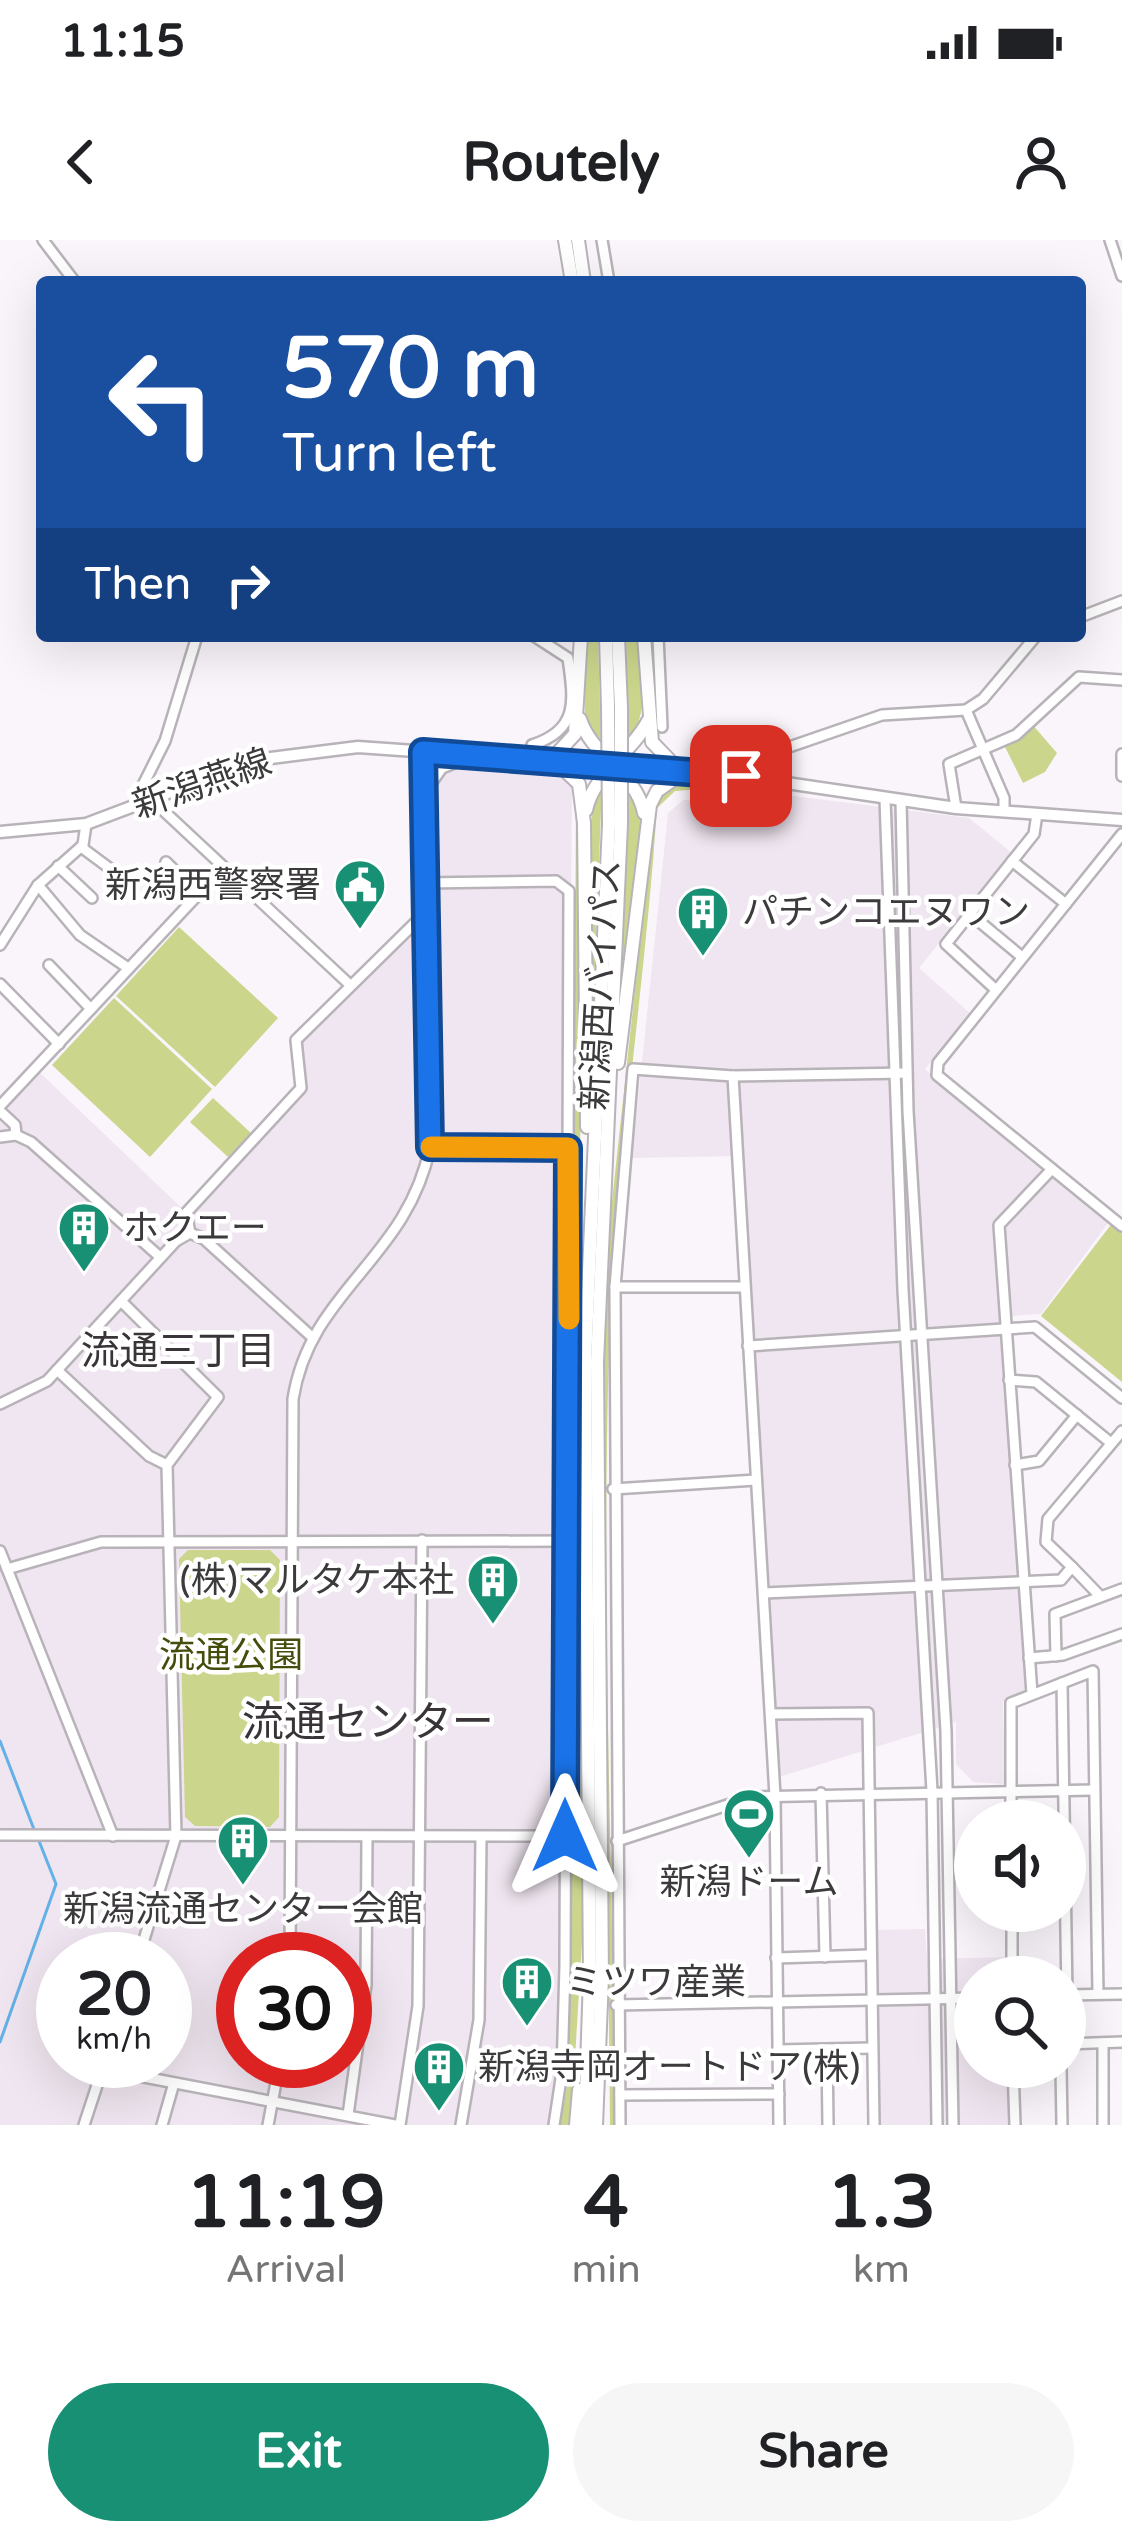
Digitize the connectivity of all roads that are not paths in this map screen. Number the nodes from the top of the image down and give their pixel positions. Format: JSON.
{"nodes":[{"id":1,"x":43,"y":240,"type":"edge"},
{"id":2,"x":566,"y":240,"type":"edge"},
{"id":3,"x":578,"y":240,"type":"edge"},
{"id":4,"x":602,"y":240,"type":"edge"},
{"id":5,"x":1110,"y":240,"type":"edge"},
{"id":6,"x":70,"y":276,"type":"edge"},
{"id":7,"x":571,"y":276,"type":"edge"},
{"id":8,"x":583,"y":276,"type":"edge"},
{"id":9,"x":608,"y":276,"type":"edge"},
{"id":10,"x":1122,"y":276,"type":"edge"},
{"id":11,"x":1122,"y":601,"type":"edge"},
{"id":12,"x":1086,"y":615,"type":"edge"},
{"id":13,"x":195,"y":642,"type":"edge"},
{"id":14,"x":543,"y":642,"type":"edge"},
{"id":15,"x":580,"y":642,"type":"edge"},
{"id":16,"x":607,"y":642,"type":"edge"},
{"id":17,"x":618,"y":642,"type":"edge"},
{"id":18,"x":645,"y":642,"type":"edge"},
{"id":19,"x":658,"y":642,"type":"edge"},
{"id":20,"x":1031,"y":642,"type":"edge"},
{"id":21,"x":1122,"y":680,"type":"edge"},
{"id":22,"x":614,"y":708,"type":"junction"},
{"id":23,"x":966,"y":710,"type":"junction"},
{"id":24,"x":578,"y":712,"type":"junction"},
{"id":25,"x":655,"y":724,"type":"junction"},
{"id":26,"x":982,"y":750,"type":"junction"},
{"id":27,"x":423,"y":752,"type":"junction"},
{"id":28,"x":1122,"y":754,"type":"edge"},
{"id":29,"x":766,"y":755,"type":"junction"},
{"id":30,"x":471,"y":756,"type":"junction"},
{"id":31,"x":529,"y":760,"type":"junction"},
{"id":32,"x":553,"y":761,"type":"junction"},
{"id":33,"x":614,"y":765,"type":"junction"},
{"id":34,"x":682,"y":770,"type":"junction"},
{"id":35,"x":712,"y":772,"type":"junction"},
{"id":36,"x":1122,"y":776,"type":"edge"},
{"id":37,"x":769,"y":780,"type":"junction"},
{"id":38,"x":422,"y":797,"type":"junction"},
{"id":39,"x":885,"y":799,"type":"junction"},
{"id":40,"x":150,"y":801,"type":"junction"},
{"id":41,"x":901,"y":801,"type":"junction"},
{"id":42,"x":956,"y":808,"type":"junction"},
{"id":43,"x":1004,"y":811,"type":"junction"},
{"id":44,"x":1037,"y":814,"type":"junction"},
{"id":45,"x":1122,"y":820,"type":"edge"},
{"id":46,"x":647,"y":821,"type":"junction"},
{"id":47,"x":584,"y":823,"type":"junction"},
{"id":48,"x":86,"y":824,"type":"junction"},
{"id":49,"x":0,"y":832,"type":"edge"},
{"id":50,"x":1122,"y":834,"type":"edge"},
{"id":51,"x":81,"y":847,"type":"junction"},
{"id":52,"x":1012,"y":861,"type":"junction"},
{"id":53,"x":166,"y":862,"type":"dead end"},
{"id":54,"x":58,"y":866,"type":"junction"},
{"id":55,"x":222,"y":869,"type":"junction"},
{"id":56,"x":120,"y":876,"type":"dead end"},
{"id":57,"x":425,"y":883,"type":"junction"},
{"id":58,"x":38,"y":885,"type":"junction"},
{"id":59,"x":198,"y":894,"type":"junction"},
{"id":60,"x":92,"y":898,"type":"dead end"},
{"id":61,"x":1066,"y":904,"type":"junction"},
{"id":62,"x":969,"y":913,"type":"junction"},
{"id":63,"x":424,"y":914,"type":"junction"},
{"id":64,"x":1,"y":945,"type":"edge"},
{"id":65,"x":1022,"y":957,"type":"junction"},
{"id":66,"x":50,"y":965,"type":"dead end"},
{"id":67,"x":128,"y":968,"type":"junction"},
{"id":68,"x":0,"y":984,"type":"edge"},
{"id":69,"x":349,"y":984,"type":"junction"},
{"id":70,"x":995,"y":989,"type":"junction"},
{"id":71,"x":91,"y":1009,"type":"junction"},
{"id":72,"x":58,"y":1044,"type":"junction"},
{"id":73,"x":893,"y":1073,"type":"junction"},
{"id":74,"x":906,"y":1073,"type":"junction"},
{"id":75,"x":734,"y":1076,"type":"junction"},
{"id":76,"x":0,"y":1108,"type":"edge"},
{"id":77,"x":16,"y":1135,"type":"junction"},
{"id":78,"x":0,"y":1137,"type":"edge"},
{"id":79,"x":430,"y":1147,"type":"junction"},
{"id":80,"x":568,"y":1148,"type":"junction"},
{"id":81,"x":1052,"y":1169,"type":"junction"},
{"id":82,"x":596,"y":1218,"type":"junction"},
{"id":83,"x":1122,"y":1226,"type":"edge"},
{"id":84,"x":190,"y":1233,"type":"junction"},
{"id":85,"x":160,"y":1257,"type":"junction"},
{"id":86,"x":615,"y":1287,"type":"junction"},
{"id":87,"x":744,"y":1287,"type":"junction"},
{"id":88,"x":121,"y":1301,"type":"junction"},
{"id":89,"x":1005,"y":1327,"type":"junction"},
{"id":90,"x":906,"y":1335,"type":"junction"},
{"id":91,"x":920,"y":1335,"type":"junction"},
{"id":92,"x":312,"y":1337,"type":"junction"},
{"id":93,"x":748,"y":1346,"type":"junction"},
{"id":94,"x":57,"y":1370,"type":"junction"},
{"id":95,"x":1009,"y":1380,"type":"junction"},
{"id":96,"x":1122,"y":1398,"type":"edge"},
{"id":97,"x":0,"y":1404,"type":"edge"},
{"id":98,"x":1077,"y":1415,"type":"junction"},
{"id":99,"x":1122,"y":1431,"type":"edge"},
{"id":100,"x":1111,"y":1443,"type":"junction"},
{"id":101,"x":167,"y":1465,"type":"junction"},
{"id":102,"x":1015,"y":1465,"type":"junction"},
{"id":103,"x":756,"y":1480,"type":"junction"},
{"id":104,"x":613,"y":1489,"type":"junction"},
{"id":105,"x":422,"y":1540,"type":"junction"},
{"id":106,"x":567,"y":1540,"type":"junction"},
{"id":107,"x":169,"y":1542,"type":"junction"},
{"id":108,"x":292,"y":1542,"type":"junction"},
{"id":109,"x":0,"y":1551,"type":"edge"},
{"id":110,"x":1072,"y":1567,"type":"junction"},
{"id":111,"x":7,"y":1569,"type":"junction"},
{"id":112,"x":1023,"y":1580,"type":"junction"},
{"id":113,"x":923,"y":1585,"type":"junction"},
{"id":114,"x":938,"y":1585,"type":"junction"},
{"id":115,"x":1122,"y":1588,"type":"edge"},
{"id":116,"x":764,"y":1593,"type":"junction"},
{"id":117,"x":1100,"y":1596,"type":"junction"},
{"id":118,"x":1122,"y":1634,"type":"edge"},
{"id":119,"x":1056,"y":1656,"type":"junction"},
{"id":120,"x":1029,"y":1658,"type":"junction"},
{"id":121,"x":1062,"y":1683,"type":"junction"},
{"id":122,"x":1032,"y":1694,"type":"junction"},
{"id":123,"x":771,"y":1714,"type":"junction"},
{"id":124,"x":1011,"y":1789,"type":"junction"},
{"id":125,"x":1066,"y":1789,"type":"junction"},
{"id":126,"x":947,"y":1790,"type":"junction"},
{"id":127,"x":1094,"y":1790,"type":"junction"},
{"id":128,"x":932,"y":1791,"type":"junction"},
{"id":129,"x":869,"y":1792,"type":"junction"},
{"id":130,"x":821,"y":1793,"type":"junction"},
{"id":131,"x":775,"y":1796,"type":"junction"},
{"id":132,"x":1011,"y":1800,"type":"edge"},
{"id":133,"x":1066,"y":1800,"type":"edge"},
{"id":134,"x":0,"y":1835,"type":"edge"},
{"id":135,"x":113,"y":1836,"type":"junction"},
{"id":136,"x":176,"y":1836,"type":"junction"},
{"id":137,"x":419,"y":1836,"type":"junction"},
{"id":138,"x":565,"y":1836,"type":"junction"},
{"id":139,"x":290,"y":1837,"type":"junction"},
{"id":140,"x":367,"y":1837,"type":"junction"},
{"id":141,"x":481,"y":1837,"type":"junction"},
{"id":142,"x":617,"y":1841,"type":"junction"},
{"id":143,"x":146,"y":1932,"type":"edge"},
{"id":144,"x":290,"y":1932,"type":"edge"},
{"id":145,"x":869,"y":1954,"type":"junction"},
{"id":146,"x":824,"y":1957,"type":"junction"},
{"id":147,"x":776,"y":1958,"type":"junction"},
{"id":148,"x":590,"y":1978,"type":"junction"},
{"id":149,"x":1086,"y":1994,"type":"edge"},
{"id":150,"x":1098,"y":1994,"type":"junction"},
{"id":151,"x":1122,"y":1994,"type":"edge"},
{"id":152,"x":935,"y":1999,"type":"junction"},
{"id":153,"x":951,"y":1999,"type":"junction"},
{"id":154,"x":954,"y":1999,"type":"edge"},
{"id":155,"x":871,"y":2000,"type":"junction"},
{"id":156,"x":776,"y":2001,"type":"junction"},
{"id":157,"x":616,"y":2005,"type":"junction"},
{"id":158,"x":1122,"y":2042,"type":"edge"},
{"id":159,"x":1086,"y":2043,"type":"edge"},
{"id":160,"x":1102,"y":2043,"type":"junction"},
{"id":161,"x":872,"y":2048,"type":"junction"},
{"id":162,"x":827,"y":2049,"type":"junction"},
{"id":163,"x":778,"y":2050,"type":"junction"},
{"id":164,"x":192,"y":2086,"type":"edge"},
{"id":165,"x":96,"y":2088,"type":"edge"},
{"id":166,"x":173,"y":2088,"type":"edge"},
{"id":167,"x":275,"y":2088,"type":"edge"},
{"id":168,"x":1014,"y":2088,"type":"edge"},
{"id":169,"x":1061,"y":2088,"type":"edge"},
{"id":170,"x":779,"y":2094,"type":"junction"},
{"id":171,"x":620,"y":2095,"type":"junction"},
{"id":172,"x":272,"y":2102,"type":"junction"},
{"id":173,"x":348,"y":2115,"type":"junction"},
{"id":174,"x":84,"y":2125,"type":"edge"},
{"id":175,"x":162,"y":2125,"type":"edge"},
{"id":176,"x":268,"y":2125,"type":"edge"},
{"id":177,"x":398,"y":2125,"type":"edge"},
{"id":178,"x":461,"y":2125,"type":"edge"},
{"id":179,"x":554,"y":2125,"type":"edge"},
{"id":180,"x":575,"y":2125,"type":"edge"},
{"id":181,"x":585,"y":2125,"type":"edge"},
{"id":182,"x":600,"y":2125,"type":"edge"},
{"id":183,"x":620,"y":2125,"type":"edge"},
{"id":184,"x":779,"y":2125,"type":"edge"},
{"id":185,"x":828,"y":2125,"type":"edge"},
{"id":186,"x":874,"y":2125,"type":"edge"},
{"id":187,"x":937,"y":2125,"type":"edge"},
{"id":188,"x":953,"y":2125,"type":"edge"},
{"id":189,"x":1015,"y":2125,"type":"edge"},
{"id":190,"x":1062,"y":2125,"type":"edge"},
{"id":191,"x":1103,"y":2125,"type":"edge"}],
"edges":[{"from":1,"to":6,"type":"street"},
{"from":2,"to":7,"type":"highway"},
{"from":3,"to":8,"type":"highway"},
{"from":4,"to":9,"type":"street"},
{"from":5,"to":10,"type":"street"},
{"from":11,"to":12,"type":"street"},
{"from":13,"to":40,"type":"street"},
{"from":14,"to":31,"type":"street"},
{"from":15,"to":24,"type":"highway"},
{"from":16,"to":22,"type":"highway","name":"新潟西バイパス"},
{"from":17,"to":22,"type":"highway","name":"新潟西バイパス"},
{"from":18,"to":25,"type":"highway"},
{"from":19,"to":25,"type":"street"},
{"from":20,"to":23,"type":"street"},
{"from":21,"to":26,"type":"street"},
{"from":22,"to":82,"type":"highway","name":"新潟西バイパス","bridge":true},
{"from":23,"to":26,"type":"street"},
{"from":23,"to":29,"type":"street"},
{"from":24,"to":32,"type":"highway"},
{"from":24,"to":33,"type":"highway"},
{"from":25,"to":33,"type":"highway"},
{"from":25,"to":34,"type":"highway"},
{"from":26,"to":42,"type":"street"},
{"from":26,"to":43,"type":"street"},
{"from":27,"to":30,"type":"main road","name":"新潟燕線"},
{"from":27,"to":38,"type":"street"},
{"from":27,"to":40,"type":"main road","name":"新潟燕線"},
{"from":28,"to":36,"type":"street"},
{"from":29,"to":35,"type":"street"},
{"from":29,"to":37,"type":"street"},
{"from":30,"to":31,"type":"main road","name":"新潟燕線"},
{"from":30,"to":38,"type":"street"},
{"from":31,"to":32,"type":"main road","name":"新潟燕線"},
{"from":32,"to":33,"type":"main road","name":"新潟燕線"},
{"from":32,"to":47,"type":"highway"},
{"from":33,"to":34,"type":"main road","name":"新潟燕線"},
{"from":33,"to":46,"type":"highway"},
{"from":33,"to":47,"type":"highway"},
{"from":34,"to":35,"type":"main road","name":"新潟燕線"},
{"from":34,"to":46,"type":"highway"},
{"from":35,"to":37,"type":"main road","name":"新潟燕線"},
{"from":37,"to":39,"type":"main road","name":"新潟燕線"},
{"from":38,"to":57,"type":"street"},
{"from":39,"to":41,"type":"main road","name":"新潟燕線"},
{"from":39,"to":73,"type":"street"},
{"from":40,"to":48,"type":"main road","name":"新潟燕線"},
{"from":40,"to":55,"type":"street"},
{"from":41,"to":42,"type":"main road","name":"新潟燕線"},
{"from":41,"to":74,"type":"street"},
{"from":42,"to":43,"type":"main road","name":"新潟燕線"},
{"from":43,"to":44,"type":"main road","name":"新潟燕線"},
{"from":44,"to":45,"type":"main road","name":"新潟燕線"},
{"from":44,"to":52,"type":"street"},
{"from":46,"to":82,"type":"highway"},
{"from":47,"to":82,"type":"highway"},
{"from":48,"to":49,"type":"main road","name":"新潟燕線"},
{"from":48,"to":51,"type":"street"},
{"from":50,"to":61,"type":"street"},
{"from":51,"to":54,"type":"street"},
{"from":51,"to":56,"type":"street"},
{"from":52,"to":61,"type":"street"},
{"from":52,"to":62,"type":"street"},
{"from":53,"to":59,"type":"street"},
{"from":54,"to":58,"type":"street"},
{"from":54,"to":60,"type":"street"},
{"from":55,"to":59,"type":"street"},
{"from":55,"to":69,"type":"street"},
{"from":57,"to":63,"type":"street"},
{"from":57,"to":80,"type":"street"},
{"from":58,"to":64,"type":"street"},
{"from":58,"to":67,"type":"street"},
{"from":59,"to":67,"type":"street"},
{"from":61,"to":65,"type":"street"},
{"from":62,"to":65,"type":"street"},
{"from":62,"to":70,"type":"street"},
{"from":63,"to":69,"type":"street"},
{"from":63,"to":79,"type":"street"},
{"from":65,"to":70,"type":"street"},
{"from":66,"to":71,"type":"street"},
{"from":67,"to":71,"type":"street"},
{"from":68,"to":72,"type":"street"},
{"from":69,"to":84,"type":"street"},
{"from":70,"to":81,"type":"street"},
{"from":71,"to":72,"type":"street"},
{"from":72,"to":76,"type":"street"},
{"from":73,"to":74,"type":"street"},
{"from":73,"to":75,"type":"street"},
{"from":73,"to":90,"type":"street"},
{"from":74,"to":91,"type":"street"},
{"from":75,"to":86,"type":"street"},
{"from":75,"to":87,"type":"street"},
{"from":76,"to":77,"type":"street"},
{"from":77,"to":78,"type":"street"},
{"from":77,"to":85,"type":"street"},
{"from":79,"to":80,"type":"street"},
{"from":79,"to":92,"type":"street"},
{"from":80,"to":106,"type":"street"},
{"from":81,"to":83,"type":"street"},
{"from":81,"to":89,"type":"street"},
{"from":82,"to":148,"type":"highway","name":"新潟西バイパス"},
{"from":82,"to":182,"type":"highway","name":"新潟西バイパス"},
{"from":84,"to":85,"type":"street"},
{"from":84,"to":92,"type":"street"},
{"from":85,"to":88,"type":"street"},
{"from":86,"to":87,"type":"street"},
{"from":86,"to":104,"type":"street"},
{"from":87,"to":93,"type":"street"},
{"from":88,"to":94,"type":"street"},
{"from":88,"to":101,"type":"street"},
{"from":89,"to":91,"type":"street"},
{"from":89,"to":95,"type":"street"},
{"from":89,"to":96,"type":"street"},
{"from":90,"to":91,"type":"street"},
{"from":90,"to":93,"type":"street"},
{"from":90,"to":113,"type":"street"},
{"from":91,"to":114,"type":"street"},
{"from":92,"to":108,"type":"street"},
{"from":93,"to":103,"type":"street"},
{"from":94,"to":97,"type":"street"},
{"from":94,"to":101,"type":"street"},
{"from":95,"to":98,"type":"street"},
{"from":95,"to":102,"type":"street"},
{"from":98,"to":100,"type":"street"},
{"from":98,"to":102,"type":"street"},
{"from":99,"to":100,"type":"street"},
{"from":100,"to":110,"type":"street"},
{"from":101,"to":107,"type":"street"},
{"from":102,"to":112,"type":"street"},
{"from":103,"to":104,"type":"street"},
{"from":103,"to":116,"type":"street"},
{"from":104,"to":142,"type":"street"},
{"from":105,"to":106,"type":"street"},
{"from":105,"to":108,"type":"street"},
{"from":105,"to":137,"type":"street"},
{"from":106,"to":138,"type":"street"},
{"from":107,"to":108,"type":"street"},
{"from":107,"to":111,"type":"street"},
{"from":107,"to":136,"type":"street"},
{"from":108,"to":139,"type":"street"},
{"from":109,"to":111,"type":"street"},
{"from":110,"to":112,"type":"street"},
{"from":110,"to":117,"type":"street"},
{"from":111,"to":135,"type":"street"},
{"from":112,"to":114,"type":"street"},
{"from":112,"to":120,"type":"street"},
{"from":113,"to":114,"type":"street"},
{"from":113,"to":116,"type":"street"},
{"from":113,"to":128,"type":"street"},
{"from":114,"to":126,"type":"street"},
{"from":115,"to":117,"type":"street"},
{"from":116,"to":123,"type":"street"},
{"from":117,"to":119,"type":"street"},
{"from":118,"to":119,"type":"street"},
{"from":119,"to":120,"type":"street"},
{"from":120,"to":122,"type":"street"},
{"from":121,"to":122,"type":"street"},
{"from":121,"to":125,"type":"street"},
{"from":121,"to":127,"type":"street"},
{"from":122,"to":124,"type":"street"},
{"from":123,"to":129,"type":"street"},
{"from":123,"to":131,"type":"street"},
{"from":124,"to":125,"type":"street"},
{"from":124,"to":126,"type":"street"},
{"from":124,"to":132,"type":"street"},
{"from":125,"to":127,"type":"street"},
{"from":125,"to":133,"type":"street"},
{"from":126,"to":128,"type":"street"},
{"from":126,"to":153,"type":"street"},
{"from":127,"to":150,"type":"street"},
{"from":128,"to":129,"type":"street"},
{"from":128,"to":152,"type":"street"},
{"from":129,"to":130,"type":"street"},
{"from":129,"to":145,"type":"street"},
{"from":130,"to":131,"type":"street"},
{"from":130,"to":146,"type":"street"},
{"from":131,"to":142,"type":"street"},
{"from":131,"to":147,"type":"street"},
{"from":134,"to":135,"type":"street"},
{"from":135,"to":136,"type":"street"},
{"from":136,"to":139,"type":"street"},
{"from":136,"to":143,"type":"street"},
{"from":137,"to":140,"type":"street"},
{"from":137,"to":141,"type":"street"},
{"from":137,"to":177,"type":"street"},
{"from":138,"to":141,"type":"street"},
{"from":138,"to":179,"type":"street"},
{"from":139,"to":140,"type":"street"},
{"from":139,"to":144,"type":"street"},
{"from":140,"to":173,"type":"street"},
{"from":141,"to":178,"type":"street"},
{"from":142,"to":157,"type":"street"},
{"from":145,"to":146,"type":"street"},
{"from":145,"to":155,"type":"street"},
{"from":146,"to":147,"type":"street"},
{"from":147,"to":156,"type":"street"},
{"from":148,"to":180,"type":"highway"},
{"from":148,"to":181,"type":"highway","name":"新潟西バイパス"},
{"from":149,"to":150,"type":"street"},
{"from":150,"to":151,"type":"street"},
{"from":152,"to":153,"type":"street"},
{"from":152,"to":155,"type":"street"},
{"from":152,"to":187,"type":"street"},
{"from":153,"to":154,"type":"street"},
{"from":153,"to":188,"type":"street"},
{"from":155,"to":156,"type":"street"},
{"from":155,"to":161,"type":"street"},
{"from":156,"to":157,"type":"street"},
{"from":156,"to":163,"type":"street"},
{"from":157,"to":171,"type":"street"},
{"from":158,"to":160,"type":"street"},
{"from":159,"to":160,"type":"street"},
{"from":160,"to":191,"type":"street"},
{"from":161,"to":162,"type":"street"},
{"from":161,"to":186,"type":"street"},
{"from":162,"to":163,"type":"street"},
{"from":162,"to":185,"type":"street"},
{"from":163,"to":170,"type":"street"},
{"from":164,"to":172,"type":"street"},
{"from":165,"to":174,"type":"street"},
{"from":166,"to":175,"type":"street"},
{"from":167,"to":172,"type":"street"},
{"from":168,"to":189,"type":"street"},
{"from":169,"to":190,"type":"street"},
{"from":170,"to":171,"type":"street"},
{"from":170,"to":184,"type":"street"},
{"from":171,"to":183,"type":"street"},
{"from":172,"to":173,"type":"street"},
{"from":172,"to":176,"type":"street"},
{"from":173,"to":177,"type":"street"}]}
